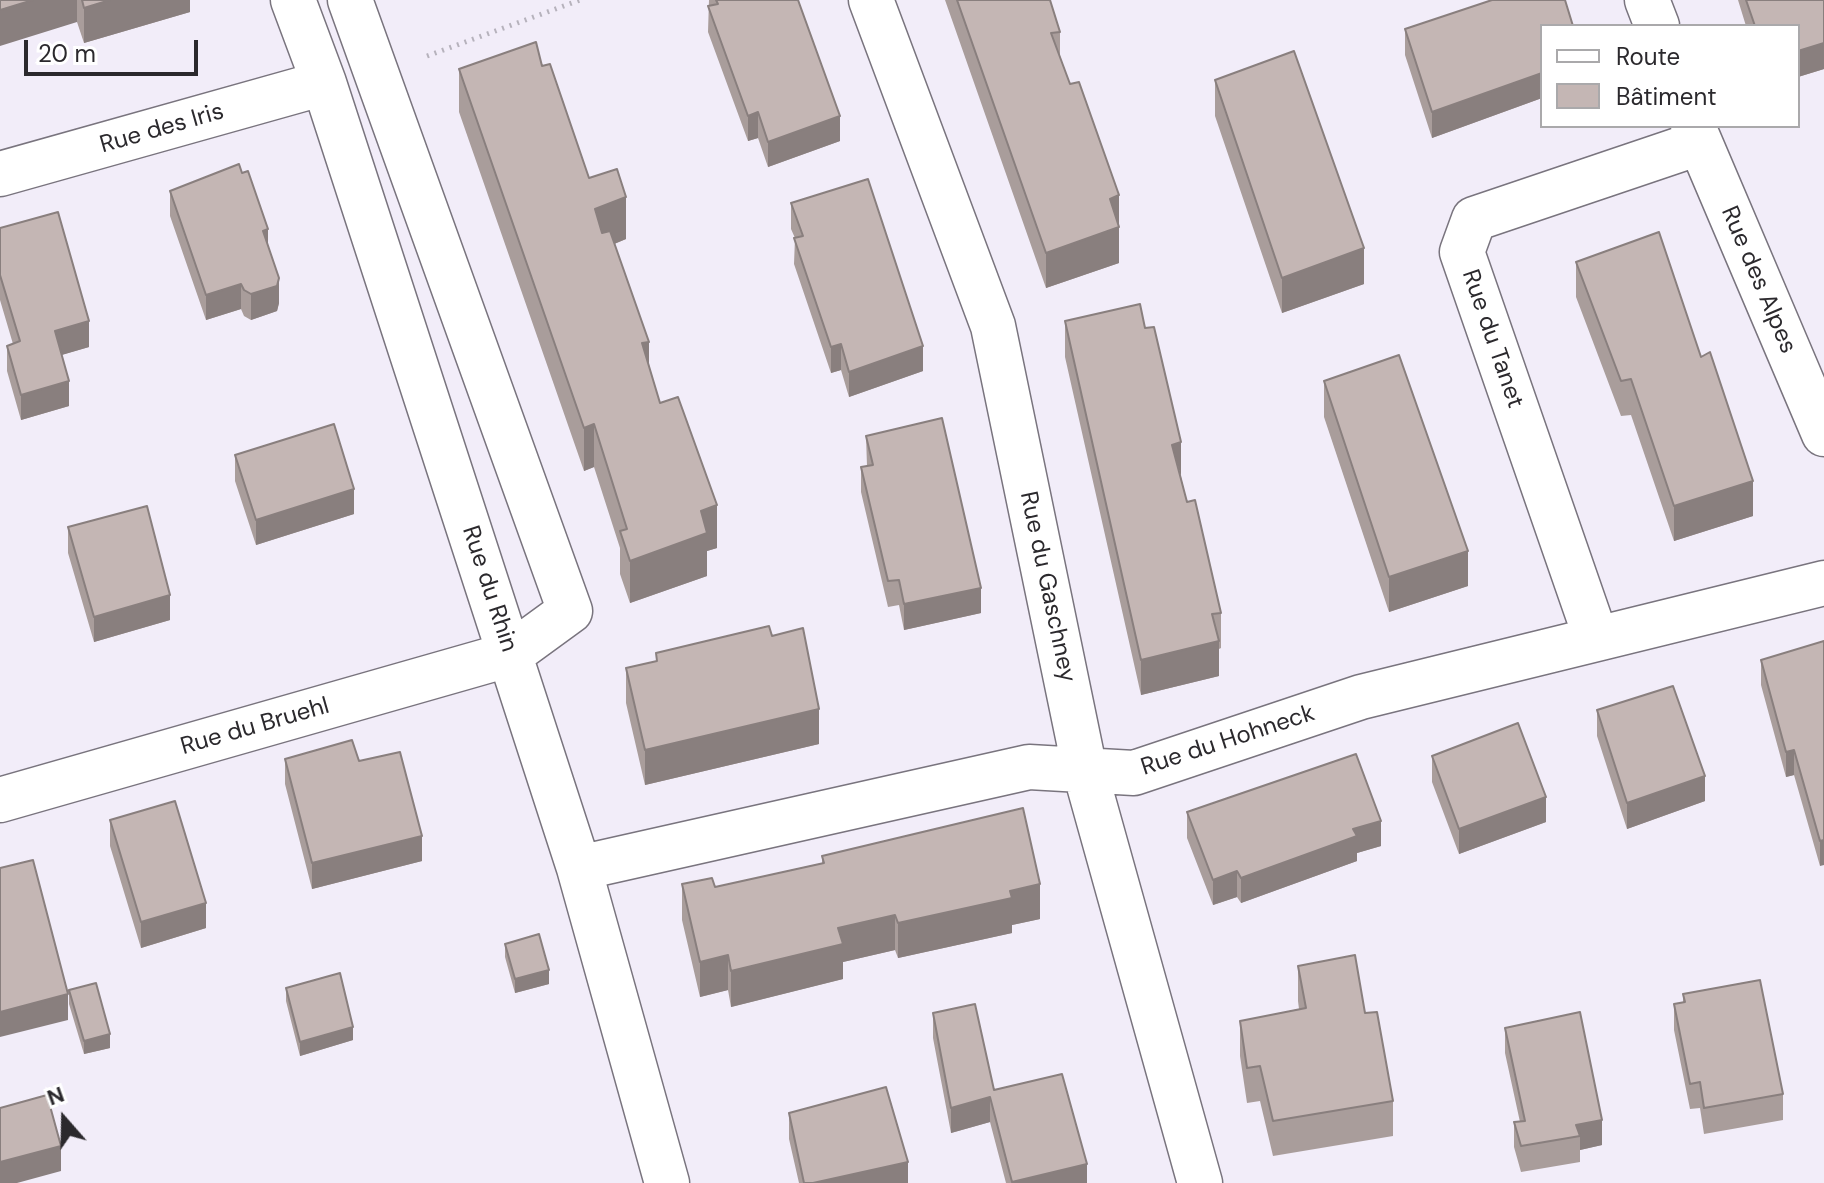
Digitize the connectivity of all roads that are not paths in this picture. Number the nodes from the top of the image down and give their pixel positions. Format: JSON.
{"nodes":[{"id":1,"x":293,"y":0,"type":"edge"},
{"id":2,"x":350,"y":0,"type":"edge"},
{"id":3,"x":871,"y":0,"type":"edge"},
{"id":4,"x":1647,"y":0,"type":"edge"},
{"id":5,"x":1656,"y":24,"type":"edge"},
{"id":6,"x":324,"y":83,"type":"junction"},
{"id":7,"x":1696,"y":135,"type":"edge"},
{"id":8,"x":0,"y":174,"type":"edge"},
{"id":9,"x":1824,"y":434,"type":"edge"},
{"id":10,"x":1824,"y":583,"type":"edge"},
{"id":11,"x":1596,"y":638,"type":"junction"},
{"id":12,"x":511,"y":654,"type":"junction"},
{"id":13,"x":1085,"y":771,"type":"junction"},
{"id":14,"x":0,"y":800,"type":"edge"},
{"id":15,"x":579,"y":868,"type":"junction"},
{"id":16,"x":667,"y":1183,"type":"edge"},
{"id":17,"x":1200,"y":1183,"type":"edge"}],
"edges":[{"from":1,"to":6,"type":"street","name":"Rue du Rhin"},
{"from":2,"to":12,"type":"street"},
{"from":3,"to":13,"type":"street","name":"Rue du Gaschney"},
{"from":4,"to":5,"type":"street"},
{"from":6,"to":8,"type":"street","name":"Rue des Iris"},
{"from":6,"to":12,"type":"street","name":"Rue du Rhin"},
{"from":7,"to":9,"type":"street","name":"Rue des Alpes"},
{"from":7,"to":11,"type":"street","name":"Rue du Tanet"},
{"from":10,"to":11,"type":"street","name":"Rue du Hohneck"},
{"from":11,"to":13,"type":"street","name":"Rue du Hohneck"},
{"from":12,"to":14,"type":"street","name":"Rue du Bruehl"},
{"from":12,"to":15,"type":"street","name":"Rue du Rhin"},
{"from":13,"to":15,"type":"street","name":"Rue du Hohneck"},
{"from":13,"to":17,"type":"street","name":"Rue du Gaschney"},
{"from":15,"to":16,"type":"street","name":"Rue du Rhin"}]}
